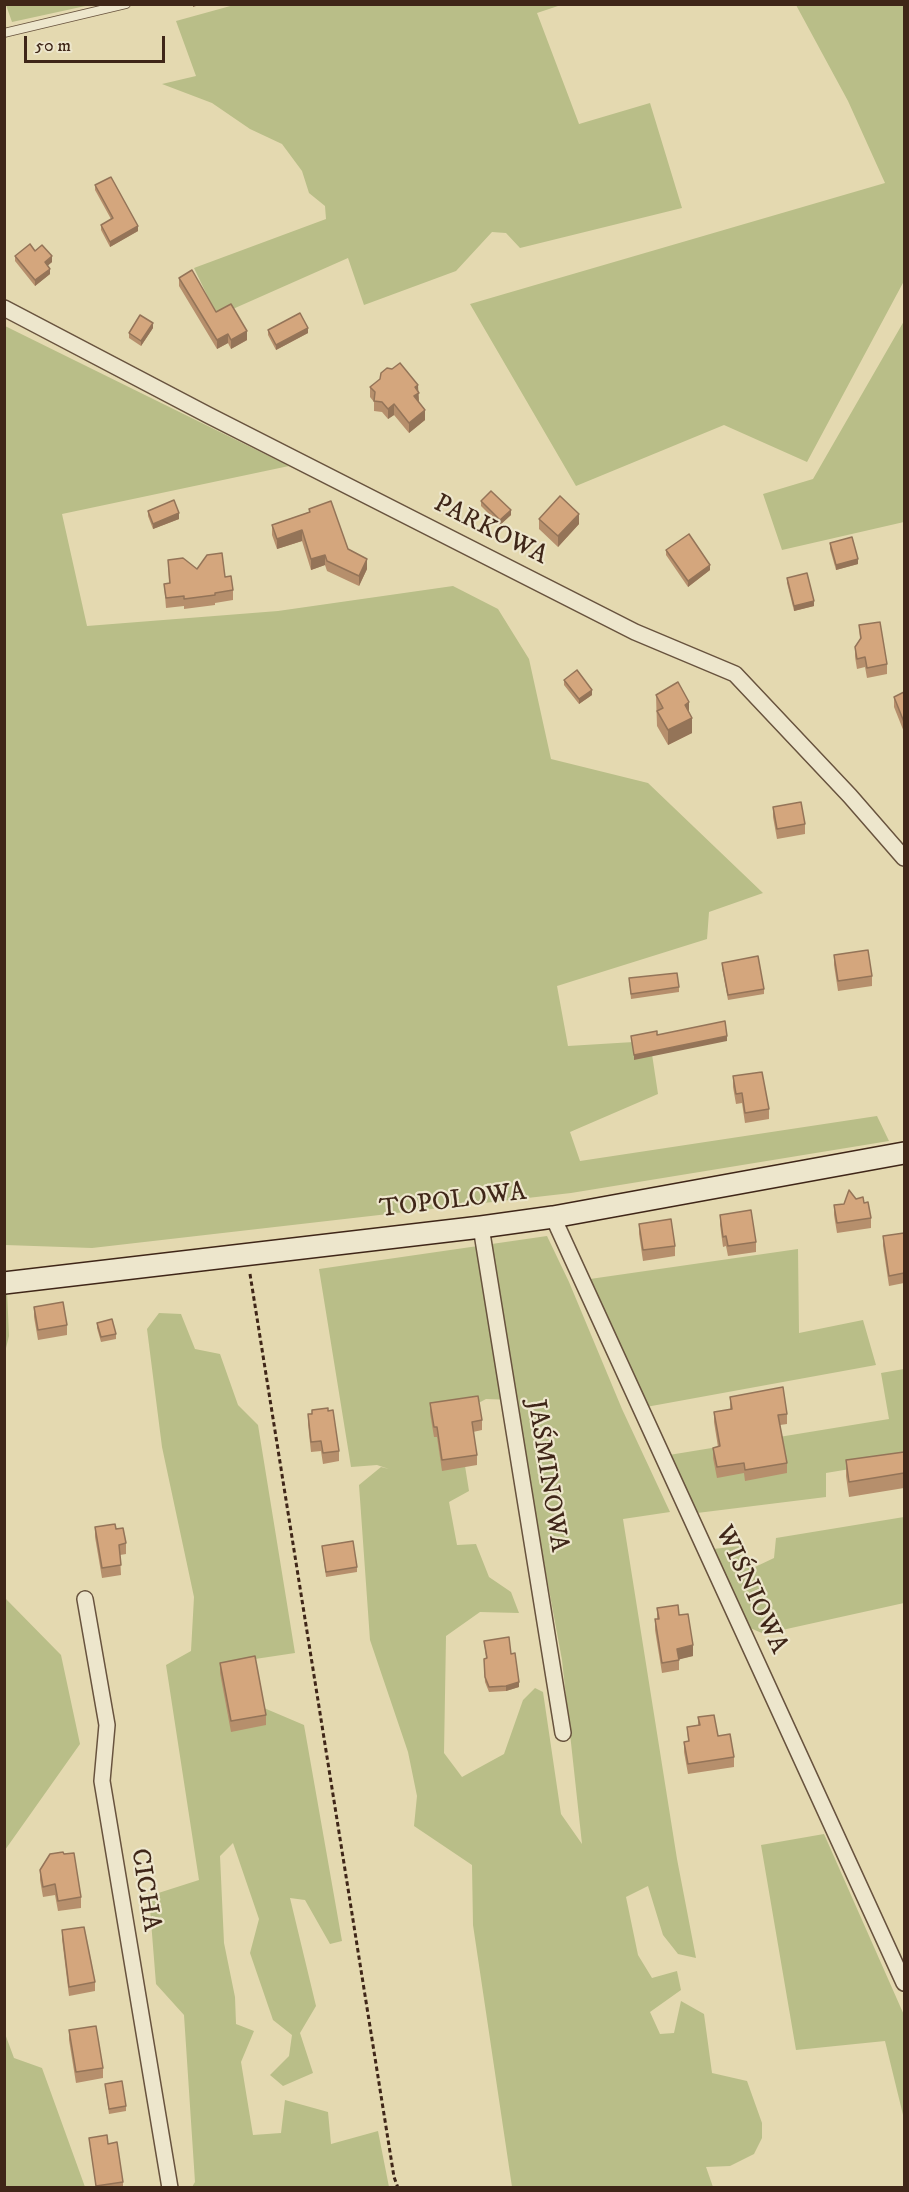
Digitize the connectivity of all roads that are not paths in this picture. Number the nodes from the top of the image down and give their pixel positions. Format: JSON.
{"nodes":[{"id":1,"x":126,"y":4,"type":"edge"},
{"id":2,"x":4,"y":33,"type":"edge"},
{"id":3,"x":4,"y":308,"type":"edge"},
{"id":4,"x":904,"y":858,"type":"edge"},
{"id":5,"x":904,"y":1153,"type":"edge"},
{"id":6,"x":553,"y":1217,"type":"junction"},
{"id":7,"x":481,"y":1227,"type":"junction"},
{"id":8,"x":4,"y":1283,"type":"edge"},
{"id":9,"x":86,"y":1599,"type":"dead end"},
{"id":10,"x":563,"y":1732,"type":"dead end"},
{"id":11,"x":904,"y":1983,"type":"edge"},
{"id":12,"x":170,"y":2187,"type":"edge"}],
"edges":[{"from":1,"to":2,"type":"lane"},
{"from":3,"to":4,"type":"street","name":"PARKOWA"},
{"from":5,"to":6,"type":"street","name":"TOPOLOWA"},
{"from":6,"to":7,"type":"street","name":"TOPOLOWA"},
{"from":6,"to":11,"type":"street","name":"WIŚNIOWA"},
{"from":7,"to":8,"type":"street","name":"TOPOLOWA"},
{"from":7,"to":10,"type":"street","name":"JAŚMINOWA"},
{"from":9,"to":12,"type":"street","name":"CICHA"}]}
